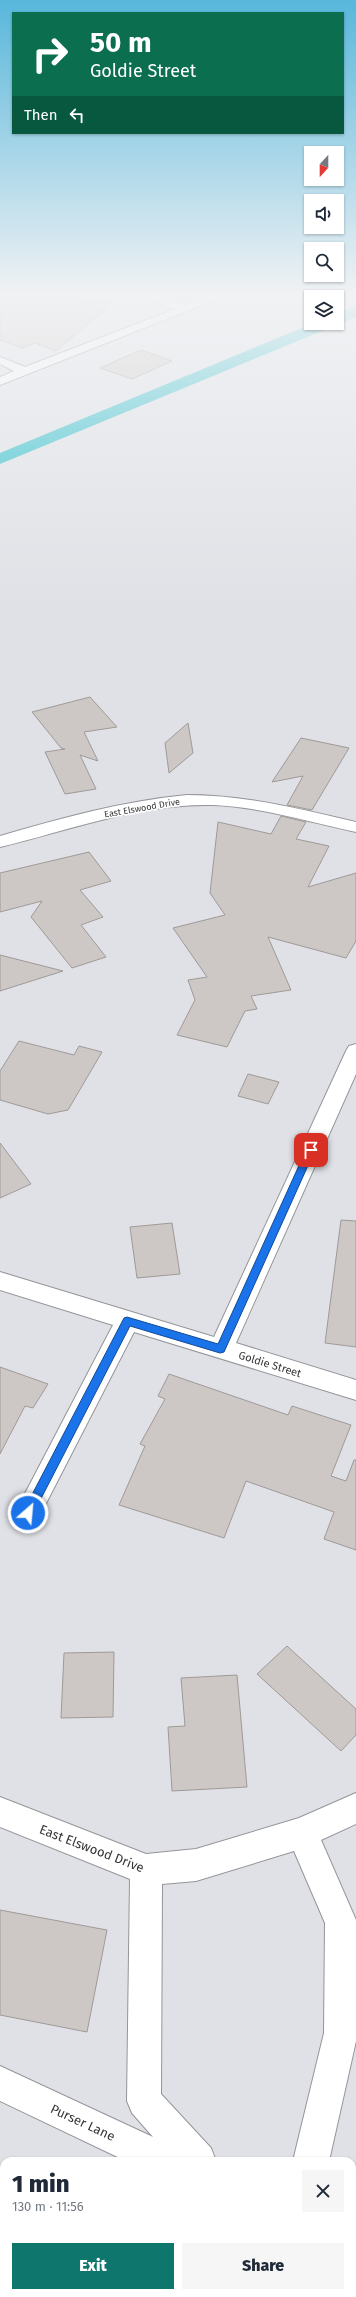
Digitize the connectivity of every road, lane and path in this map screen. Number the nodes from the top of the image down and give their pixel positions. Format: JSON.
{"nodes":[{"id":1,"x":356,"y":827,"type":"edge"},
{"id":2,"x":0,"y":842,"type":"edge"},
{"id":3,"x":356,"y":1051,"type":"edge"},
{"id":4,"x":0,"y":1281,"type":"edge"},
{"id":5,"x":127,"y":1321,"type":"junction"},
{"id":6,"x":220,"y":1349,"type":"junction"},
{"id":7,"x":356,"y":1390,"type":"edge"},
{"id":8,"x":28,"y":1513,"type":"dead end"},
{"id":9,"x":356,"y":1808,"type":"edge"},
{"id":10,"x":0,"y":1812,"type":"edge"},
{"id":11,"x":302,"y":1833,"type":"junction"},
{"id":12,"x":146,"y":1870,"type":"junction"},
{"id":13,"x":0,"y":2083,"type":"edge"},
{"id":14,"x":157,"y":2157,"type":"edge"},
{"id":15,"x":194,"y":2157,"type":"edge"},
{"id":16,"x":312,"y":2157,"type":"edge"}],
"edges":[{"from":1,"to":2,"type":"street","name":"East Elswood Drive"},
{"from":3,"to":6,"type":"street"},
{"from":4,"to":5,"type":"street","name":"Goldie Street"},
{"from":5,"to":6,"type":"street","name":"Goldie Street"},
{"from":5,"to":8,"type":"street"},
{"from":6,"to":7,"type":"street","name":"Goldie Street"},
{"from":9,"to":11,"type":"street","name":"East Elswood Drive"},
{"from":10,"to":12,"type":"street","name":"East Elswood Drive"},
{"from":11,"to":12,"type":"street","name":"East Elswood Drive"},
{"from":11,"to":16,"type":"street"},
{"from":12,"to":15,"type":"street"},
{"from":13,"to":14,"type":"street","name":"Purser Lane"}]}
